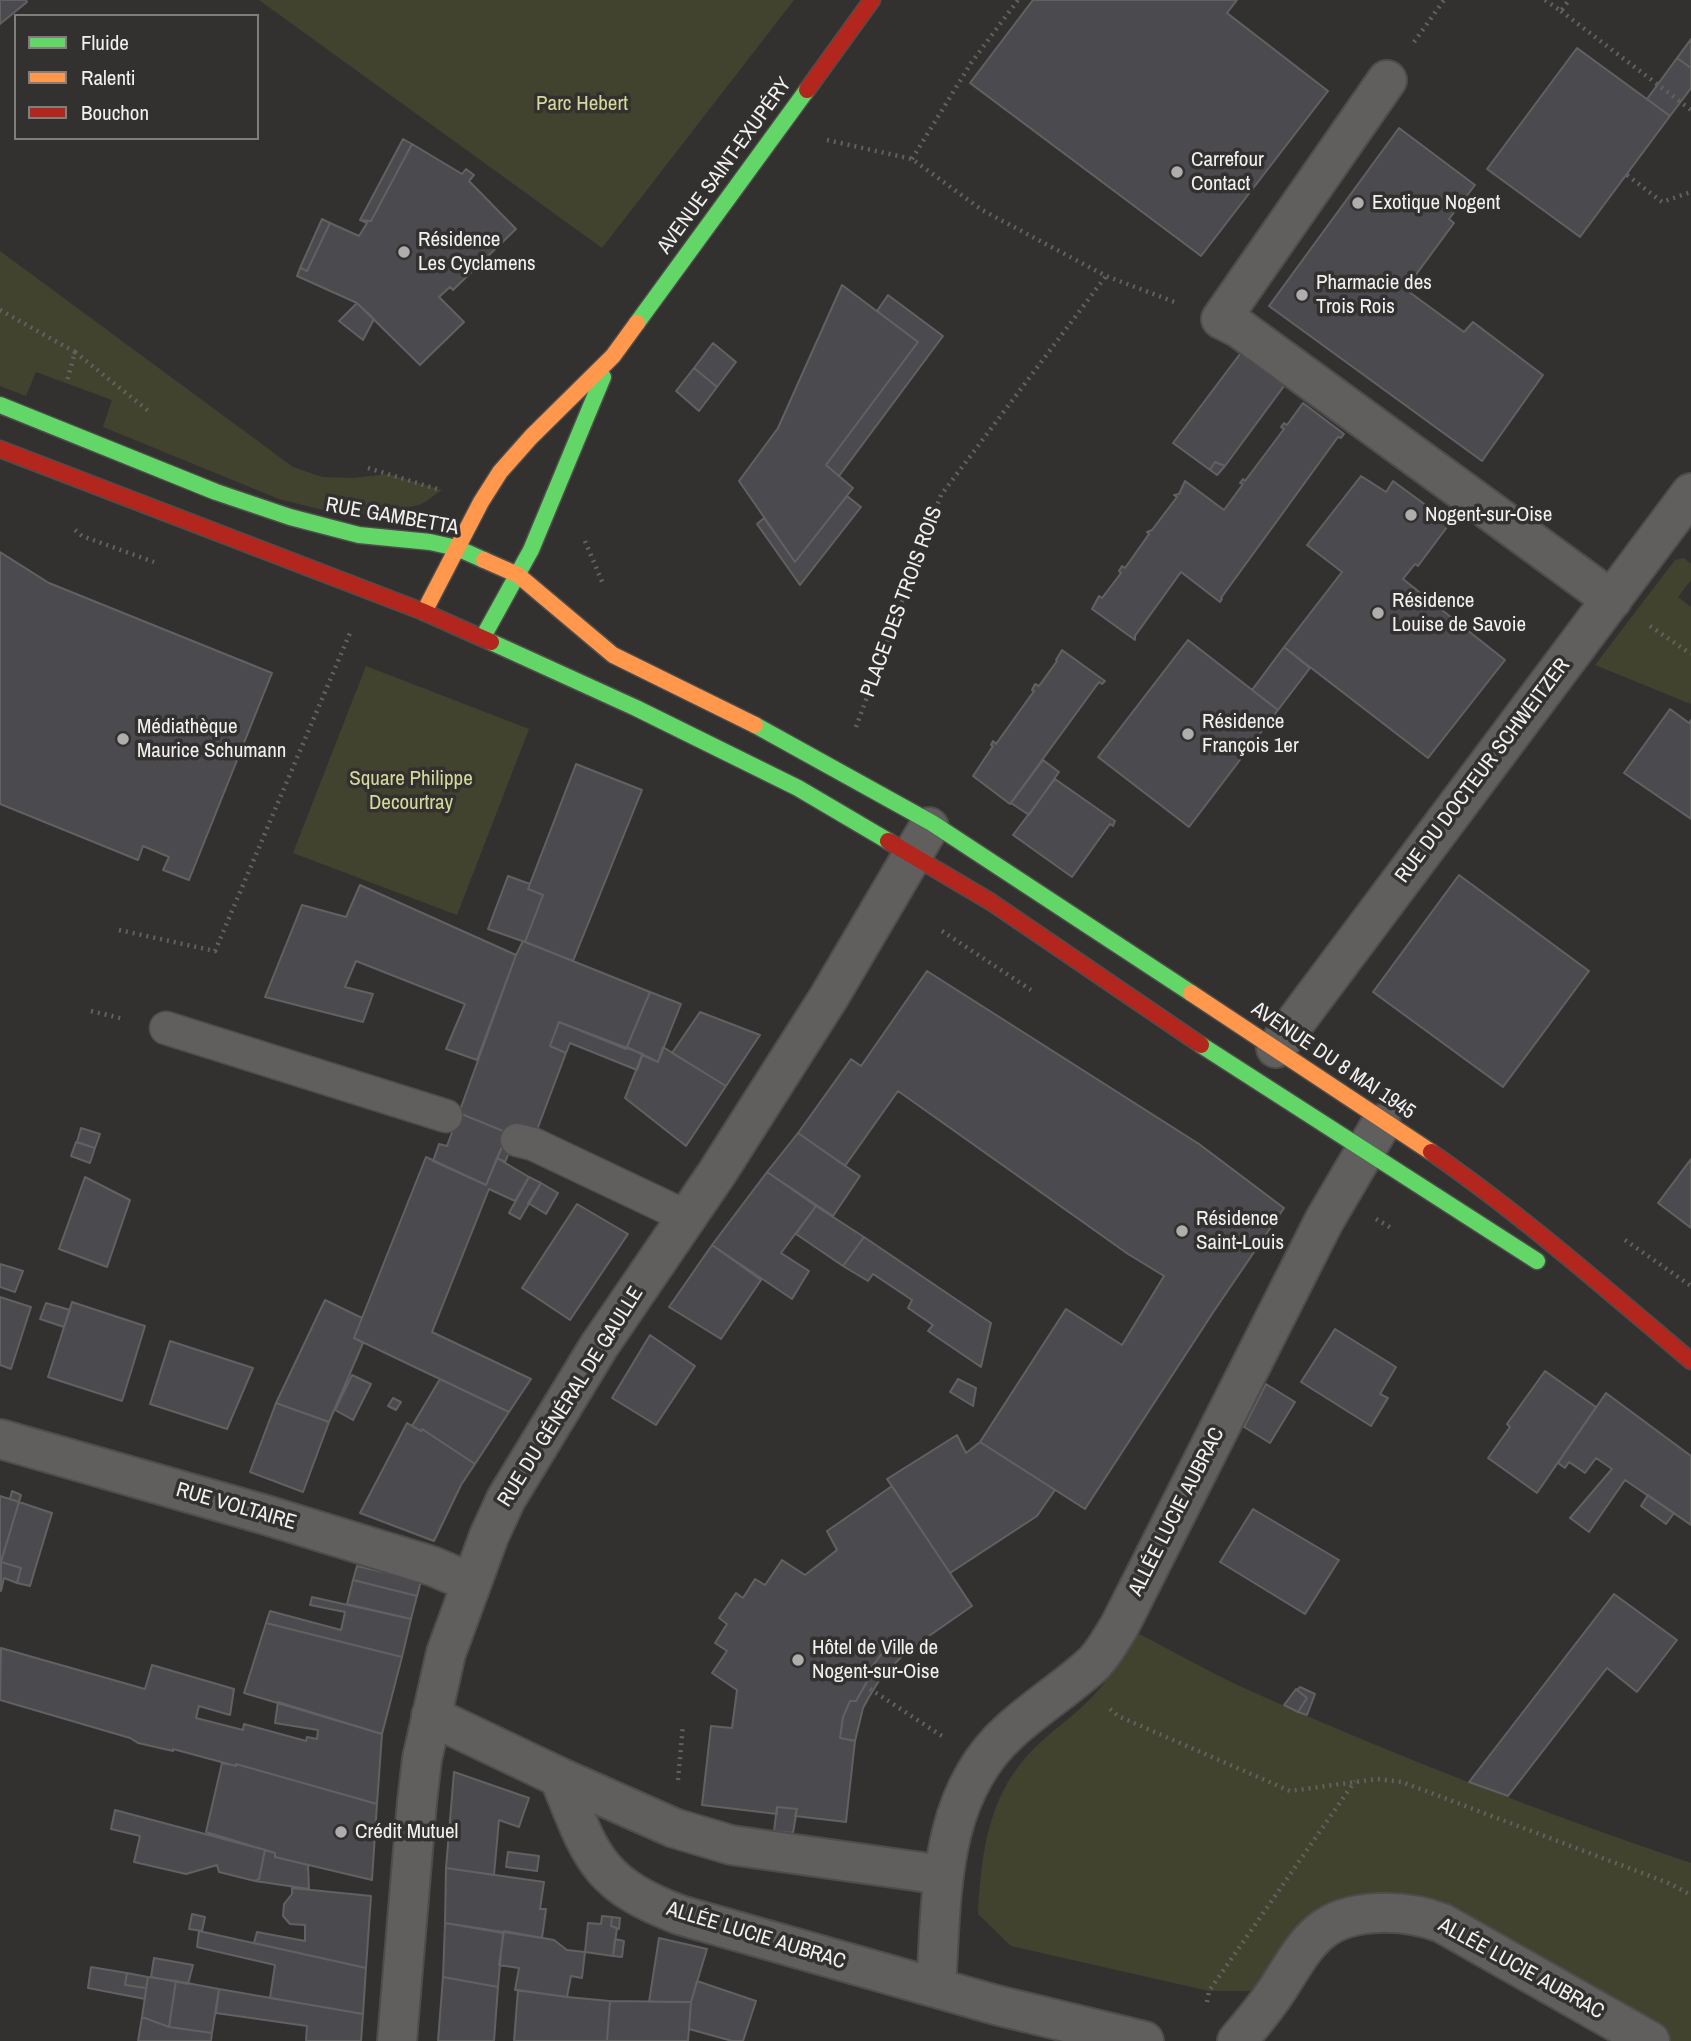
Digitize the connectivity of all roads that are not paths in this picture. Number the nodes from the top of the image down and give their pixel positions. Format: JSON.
{"nodes":[{"id":1,"x":872,"y":0,"type":"edge"},
{"id":2,"x":1387,"y":80,"type":"dead end"},
{"id":3,"x":613,"y":356,"type":"junction"},
{"id":4,"x":0,"y":405,"type":"edge"},
{"id":5,"x":0,"y":449,"type":"edge"},
{"id":6,"x":1691,"y":493,"type":"edge"},
{"id":7,"x":457,"y":548,"type":"junction"},
{"id":8,"x":518,"y":575,"type":"junction"},
{"id":9,"x":1612,"y":600,"type":"junction"},
{"id":10,"x":424,"y":612,"type":"junction"},
{"id":11,"x":482,"y":637,"type":"junction"},
{"id":12,"x":922,"y":838,"type":"junction"},
{"id":13,"x":166,"y":1028,"type":"dead end"},
{"id":14,"x":1276,"y":1048,"type":"junction"},
{"id":15,"x":446,"y":1116,"type":"dead end"},
{"id":16,"x":1374,"y":1135,"type":"junction"},
{"id":17,"x":517,"y":1140,"type":"dead end"},
{"id":18,"x":687,"y":1217,"type":"junction"},
{"id":19,"x":1553,"y":1271,"type":"dead end"},
{"id":20,"x":1583,"y":1292,"type":"dead end"},
{"id":21,"x":1691,"y":1361,"type":"edge"},
{"id":22,"x":0,"y":1438,"type":"edge"},
{"id":23,"x":470,"y":1582,"type":"junction"},
{"id":24,"x":431,"y":1716,"type":"junction"},
{"id":25,"x":559,"y":1777,"type":"junction"},
{"id":26,"x":943,"y":1875,"type":"junction"},
{"id":27,"x":936,"y":1988,"type":"junction"},
{"id":28,"x":397,"y":2041,"type":"edge"},
{"id":29,"x":1144,"y":2041,"type":"edge"},
{"id":30,"x":1237,"y":2041,"type":"edge"},
{"id":31,"x":1650,"y":2041,"type":"edge"}],
"edges":[{"from":1,"to":3,"type":"main road","name":"AVENUE SAINT-EXUPÉRY"},
{"from":2,"to":9,"type":"street"},
{"from":3,"to":7,"type":"main road","name":"AVENUE SAINT-EXUPÉRY"},
{"from":3,"to":8,"type":"main road","name":"AVENUE SAINT-EXUPÉRY"},
{"from":4,"to":7,"type":"main road","name":"RUE GAMBETTA"},
{"from":5,"to":10,"type":"main road"},
{"from":6,"to":9,"type":"street","name":"RUE DU DOCTEUR SCHWEITZER"},
{"from":7,"to":8,"type":"main road","name":"RUE GAMBETTA"},
{"from":7,"to":10,"type":"main road","name":"AVENUE SAINT-EXUPÉRY"},
{"from":8,"to":11,"type":"main road","name":"AVENUE SAINT-EXUPÉRY"},
{"from":8,"to":12,"type":"main road","name":"RUE GAMBETTA"},
{"from":9,"to":14,"type":"street","name":"RUE DU DOCTEUR SCHWEITZER"},
{"from":10,"to":11,"type":"main road"},
{"from":11,"to":12,"type":"main road"},
{"from":12,"to":14,"type":"main road","name":"AVENUE DU 8 MAI 1945"},
{"from":12,"to":16,"type":"main road","name":"AVENUE DU 8 MAI 1945"},
{"from":12,"to":18,"type":"street","name":"RUE DU GÉNÉRAL DE GAULLE"},
{"from":13,"to":15,"type":"lane"},
{"from":14,"to":16,"type":"main road","name":"AVENUE DU 8 MAI 1945"},
{"from":16,"to":19,"type":"main road","name":"AVENUE DU 8 MAI 1945"},
{"from":16,"to":21,"type":"main road","name":"AVENUE DU 8 MAI 1945"},
{"from":16,"to":26,"type":"street","name":"ALLÉE LUCIE AUBRAC"},
{"from":17,"to":18,"type":"lane"},
{"from":18,"to":23,"type":"street","name":"RUE DU GÉNÉRAL DE GAULLE"},
{"from":20,"to":21,"type":"main road","name":"AVENUE DU 8 MAI 1945"},
{"from":22,"to":23,"type":"street","name":"RUE VOLTAIRE"},
{"from":23,"to":24,"type":"street","name":"RUE DU GÉNÉRAL DE GAULLE"},
{"from":24,"to":25,"type":"street"},
{"from":24,"to":28,"type":"street","name":"RUE DU GÉNÉRAL DE GAULLE"},
{"from":25,"to":26,"type":"street"},
{"from":25,"to":27,"type":"street","name":"ALLÉE LUCIE AUBRAC"},
{"from":26,"to":27,"type":"street","name":"ALLÉE LUCIE AUBRAC"},
{"from":27,"to":29,"type":"street","name":"ALLÉE LUCIE AUBRAC"},
{"from":30,"to":31,"type":"street","name":"ALLÉE LUCIE AUBRAC"}]}
